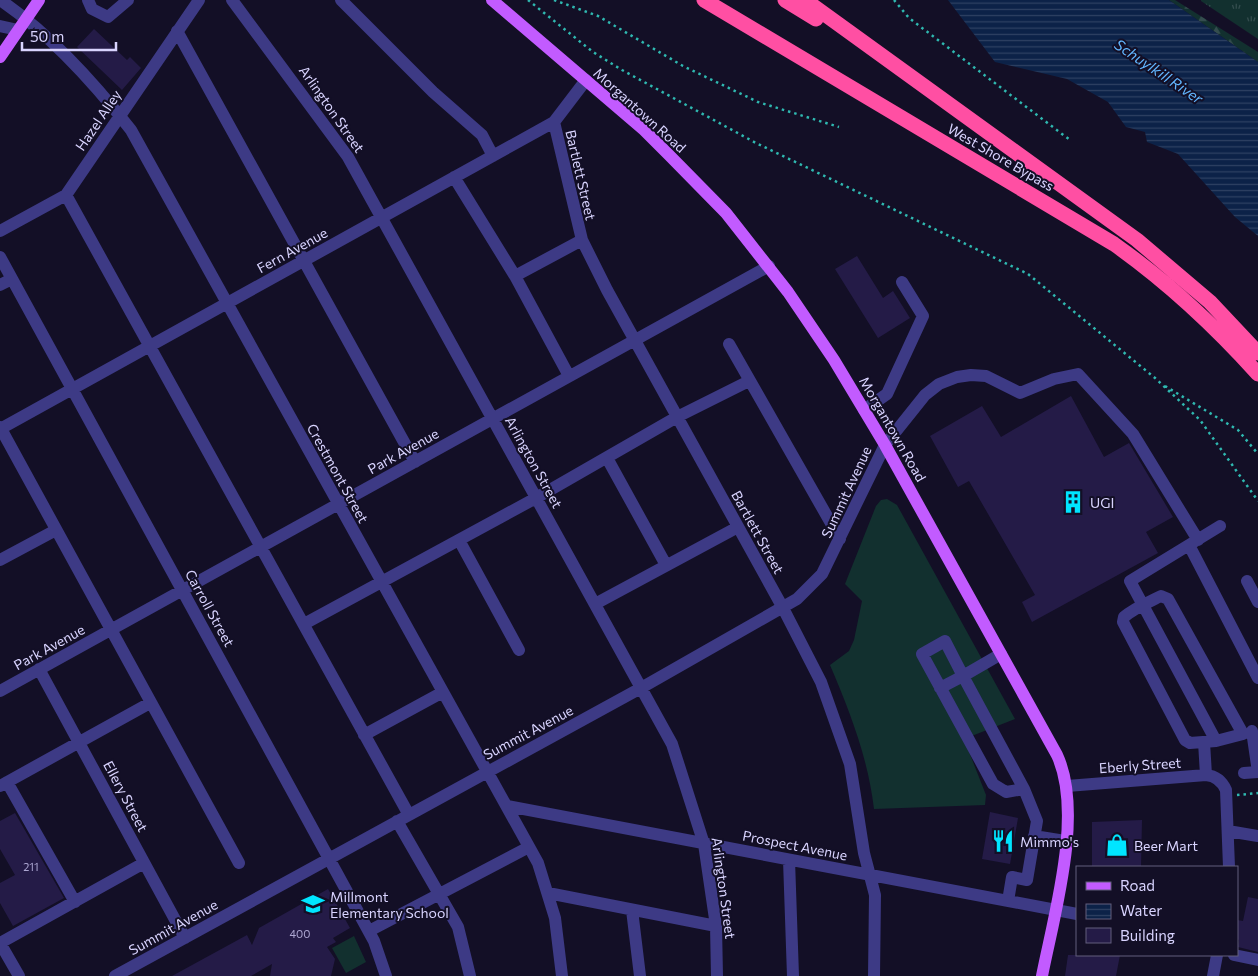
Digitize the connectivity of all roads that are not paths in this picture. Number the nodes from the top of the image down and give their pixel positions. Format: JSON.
{"nodes":[{"id":1,"x":0,"y":0,"type":"edge"},
{"id":2,"x":39,"y":0,"type":"edge"},
{"id":3,"x":88,"y":0,"type":"edge"},
{"id":4,"x":128,"y":0,"type":"edge"},
{"id":5,"x":199,"y":0,"type":"edge"},
{"id":6,"x":232,"y":0,"type":"edge"},
{"id":7,"x":341,"y":0,"type":"edge"},
{"id":8,"x":492,"y":0,"type":"edge"},
{"id":9,"x":704,"y":0,"type":"edge"},
{"id":10,"x":724,"y":0,"type":"edge"},
{"id":11,"x":785,"y":0,"type":"edge"},
{"id":12,"x":805,"y":0,"type":"edge"},
{"id":13,"x":26,"y":18,"type":"junction"},
{"id":14,"x":0,"y":26,"type":"edge"},
{"id":15,"x":18,"y":30,"type":"junction"},
{"id":16,"x":177,"y":31,"type":"junction"},
{"id":17,"x":0,"y":57,"type":"edge"},
{"id":18,"x":586,"y":80,"type":"junction"},
{"id":19,"x":925,"y":88,"type":"junction"},
{"id":20,"x":893,"y":113,"type":"junction"},
{"id":21,"x":119,"y":115,"type":"junction"},
{"id":22,"x":554,"y":122,"type":"junction"},
{"id":23,"x":493,"y":156,"type":"junction"},
{"id":24,"x":454,"y":178,"type":"junction"},
{"id":25,"x":66,"y":195,"type":"junction"},
{"id":26,"x":382,"y":217,"type":"junction"},
{"id":27,"x":0,"y":231,"type":"edge"},
{"id":28,"x":582,"y":240,"type":"junction"},
{"id":29,"x":0,"y":257,"type":"edge"},
{"id":30,"x":304,"y":260,"type":"junction"},
{"id":31,"x":769,"y":266,"type":"junction"},
{"id":32,"x":515,"y":276,"type":"junction"},
{"id":33,"x":12,"y":279,"type":"junction"},
{"id":34,"x":902,"y":282,"type":"dead end"},
{"id":35,"x":0,"y":285,"type":"edge"},
{"id":36,"x":226,"y":303,"type":"junction"},
{"id":37,"x":634,"y":340,"type":"junction"},
{"id":38,"x":729,"y":344,"type":"dead end"},
{"id":39,"x":149,"y":346,"type":"junction"},
{"id":40,"x":1258,"y":353,"type":"edge"},
{"id":41,"x":1258,"y":374,"type":"edge"},
{"id":42,"x":569,"y":376,"type":"junction"},
{"id":43,"x":749,"y":381,"type":"junction"},
{"id":44,"x":72,"y":389,"type":"junction"},
{"id":45,"x":864,"y":410,"type":"junction"},
{"id":46,"x":677,"y":417,"type":"junction"},
{"id":47,"x":493,"y":419,"type":"junction"},
{"id":48,"x":0,"y":428,"type":"edge"},
{"id":49,"x":885,"y":445,"type":"junction"},
{"id":50,"x":607,"y":458,"type":"junction"},
{"id":51,"x":415,"y":462,"type":"junction"},
{"id":52,"x":536,"y":498,"type":"junction"},
{"id":53,"x":338,"y":504,"type":"junction"},
{"id":54,"x":1220,"y":526,"type":"dead end"},
{"id":55,"x":738,"y":527,"type":"junction"},
{"id":56,"x":56,"y":530,"type":"junction"},
{"id":57,"x":840,"y":539,"type":"junction"},
{"id":58,"x":459,"y":540,"type":"junction"},
{"id":59,"x":1194,"y":542,"type":"junction"},
{"id":60,"x":261,"y":547,"type":"junction"},
{"id":61,"x":0,"y":560,"type":"edge"},
{"id":62,"x":666,"y":565,"type":"junction"},
{"id":63,"x":1247,"y":581,"type":"dead end"},
{"id":64,"x":382,"y":583,"type":"junction"},
{"id":65,"x":183,"y":590,"type":"junction"},
{"id":66,"x":1258,"y":602,"type":"edge"},
{"id":67,"x":595,"y":604,"type":"junction"},
{"id":68,"x":1144,"y":605,"type":"junction"},
{"id":69,"x":783,"y":608,"type":"junction"},
{"id":70,"x":304,"y":624,"type":"junction"},
{"id":71,"x":110,"y":630,"type":"junction"},
{"id":72,"x":519,"y":650,"type":"dead end"},
{"id":73,"x":1001,"y":654,"type":"junction"},
{"id":74,"x":40,"y":669,"type":"junction"},
{"id":75,"x":963,"y":676,"type":"junction"},
{"id":76,"x":1258,"y":678,"type":"edge"},
{"id":77,"x":641,"y":688,"type":"junction"},
{"id":78,"x":940,"y":688,"type":"junction"},
{"id":79,"x":0,"y":691,"type":"edge"},
{"id":80,"x":443,"y":692,"type":"junction"},
{"id":81,"x":150,"y":703,"type":"junction"},
{"id":82,"x":1251,"y":731,"type":"edge"},
{"id":83,"x":364,"y":735,"type":"junction"},
{"id":84,"x":81,"y":742,"type":"junction"},
{"id":85,"x":1210,"y":742,"type":"junction"},
{"id":86,"x":487,"y":771,"type":"junction"},
{"id":87,"x":1258,"y":772,"type":"edge"},
{"id":88,"x":1244,"y":773,"type":"dead end"},
{"id":89,"x":1210,"y":777,"type":"junction"},
{"id":90,"x":3,"y":784,"type":"edge"},
{"id":91,"x":1067,"y":786,"type":"junction"},
{"id":92,"x":1024,"y":789,"type":"junction"},
{"id":93,"x":507,"y":806,"type":"junction"},
{"id":94,"x":403,"y":818,"type":"junction"},
{"id":95,"x":1228,"y":831,"type":"junction"},
{"id":96,"x":1034,"y":836,"type":"junction"},
{"id":97,"x":1258,"y":836,"type":"edge"},
{"id":98,"x":1066,"y":841,"type":"junction"},
{"id":99,"x":704,"y":844,"type":"junction"},
{"id":100,"x":529,"y":847,"type":"junction"},
{"id":101,"x":329,"y":858,"type":"junction"},
{"id":102,"x":789,"y":860,"type":"junction"},
{"id":103,"x":144,"y":863,"type":"junction"},
{"id":104,"x":239,"y":863,"type":"dead end"},
{"id":105,"x":1229,"y":866,"type":"edge"},
{"id":106,"x":870,"y":875,"type":"junction"},
{"id":107,"x":548,"y":893,"type":"junction"},
{"id":108,"x":439,"y":894,"type":"junction"},
{"id":109,"x":1008,"y":901,"type":"junction"},
{"id":110,"x":74,"y":902,"type":"junction"},
{"id":111,"x":632,"y":910,"type":"junction"},
{"id":112,"x":1055,"y":910,"type":"junction"},
{"id":113,"x":1076,"y":914,"type":"edge"},
{"id":114,"x":716,"y":926,"type":"junction"},
{"id":115,"x":369,"y":931,"type":"junction"},
{"id":116,"x":185,"y":938,"type":"junction"},
{"id":117,"x":0,"y":943,"type":"edge"},
{"id":118,"x":1217,"y":956,"type":"edge"},
{"id":119,"x":1238,"y":956,"type":"edge"},
{"id":120,"x":1258,"y":960,"type":"edge"},
{"id":121,"x":19,"y":976,"type":"edge"},
{"id":122,"x":115,"y":976,"type":"edge"},
{"id":123,"x":386,"y":976,"type":"edge"},
{"id":124,"x":470,"y":976,"type":"edge"},
{"id":125,"x":562,"y":976,"type":"edge"},
{"id":126,"x":640,"y":976,"type":"edge"},
{"id":127,"x":717,"y":976,"type":"edge"},
{"id":128,"x":793,"y":976,"type":"edge"},
{"id":129,"x":874,"y":976,"type":"edge"},
{"id":130,"x":1042,"y":976,"type":"edge"},
{"id":131,"x":1213,"y":976,"type":"edge"}],
"edges":[{"from":1,"to":13,"type":"street","name":"Crestmont Street"},
{"from":2,"to":13,"type":"main road"},
{"from":3,"to":4,"type":"street"},
{"from":5,"to":16,"type":"street","name":"Hazel Alley"},
{"from":6,"to":26,"type":"street","name":"Arlington Street"},
{"from":7,"to":23,"type":"street"},
{"from":8,"to":18,"type":"main road","name":"Morgantown Road"},
{"from":9,"to":20,"type":"highway","name":"West Shore Bypass"},
{"from":10,"to":20,"type":"highway"},
{"from":11,"to":19,"type":"highway"},
{"from":12,"to":19,"type":"highway","name":"West Shore Bypass"},
{"from":13,"to":15,"type":"main road"},
{"from":13,"to":21,"type":"street","name":"Crestmont Street"},
{"from":14,"to":15,"type":"street"},
{"from":15,"to":17,"type":"main road"},
{"from":16,"to":21,"type":"street","name":"Hazel Alley"},
{"from":16,"to":30,"type":"street"},
{"from":18,"to":22,"type":"street","name":"Fern Avenue"},
{"from":18,"to":31,"type":"main road","name":"Morgantown Road"},
{"from":19,"to":40,"type":"highway","name":"West Shore Bypass"},
{"from":20,"to":41,"type":"highway","name":"West Shore Bypass"},
{"from":21,"to":25,"type":"street","name":"Hazel Alley"},
{"from":21,"to":36,"type":"street","name":"Crestmont Street"},
{"from":22,"to":23,"type":"street","name":"Fern Avenue"},
{"from":22,"to":28,"type":"street","name":"Bartlett Street"},
{"from":23,"to":24,"type":"street","name":"Fern Avenue"},
{"from":24,"to":26,"type":"street","name":"Fern Avenue"},
{"from":24,"to":32,"type":"street"},
{"from":25,"to":27,"type":"street","name":"Hazel Alley"},
{"from":25,"to":39,"type":"street"},
{"from":26,"to":30,"type":"street","name":"Fern Avenue"},
{"from":26,"to":47,"type":"street","name":"Arlington Street"},
{"from":28,"to":32,"type":"street"},
{"from":28,"to":37,"type":"street","name":"Bartlett Street"},
{"from":29,"to":33,"type":"street","name":"Carroll Street"},
{"from":30,"to":36,"type":"street","name":"Fern Avenue"},
{"from":30,"to":51,"type":"street"},
{"from":31,"to":37,"type":"street","name":"Park Avenue"},
{"from":31,"to":45,"type":"main road","name":"Morgantown Road"},
{"from":32,"to":42,"type":"street"},
{"from":33,"to":35,"type":"street"},
{"from":33,"to":44,"type":"street","name":"Carroll Street"},
{"from":34,"to":45,"type":"street"},
{"from":36,"to":39,"type":"street","name":"Fern Avenue"},
{"from":36,"to":53,"type":"street","name":"Crestmont Street"},
{"from":37,"to":42,"type":"street","name":"Park Avenue"},
{"from":37,"to":46,"type":"street","name":"Bartlett Street"},
{"from":38,"to":43,"type":"street"},
{"from":39,"to":44,"type":"street","name":"Fern Avenue"},
{"from":39,"to":60,"type":"street"},
{"from":42,"to":47,"type":"street","name":"Park Avenue"},
{"from":43,"to":46,"type":"street"},
{"from":43,"to":57,"type":"street"},
{"from":44,"to":48,"type":"street","name":"Fern Avenue"},
{"from":44,"to":65,"type":"street","name":"Carroll Street"},
{"from":45,"to":49,"type":"main road","name":"Morgantown Road"},
{"from":46,"to":50,"type":"street"},
{"from":46,"to":55,"type":"street","name":"Bartlett Street"},
{"from":47,"to":51,"type":"street","name":"Park Avenue"},
{"from":47,"to":52,"type":"street","name":"Arlington Street"},
{"from":48,"to":56,"type":"street"},
{"from":49,"to":57,"type":"street","name":"Summit Avenue"},
{"from":49,"to":59,"type":"street","name":"Summit Avenue"},
{"from":49,"to":73,"type":"main road","name":"Morgantown Road"},
{"from":50,"to":52,"type":"street"},
{"from":50,"to":62,"type":"street"},
{"from":51,"to":53,"type":"street","name":"Park Avenue"},
{"from":52,"to":58,"type":"street"},
{"from":52,"to":67,"type":"street","name":"Arlington Street"},
{"from":53,"to":60,"type":"street","name":"Park Avenue"},
{"from":53,"to":64,"type":"street","name":"Crestmont Street"},
{"from":54,"to":59,"type":"street"},
{"from":55,"to":62,"type":"street"},
{"from":55,"to":69,"type":"street","name":"Bartlett Street"},
{"from":56,"to":61,"type":"street"},
{"from":56,"to":71,"type":"street"},
{"from":57,"to":69,"type":"street","name":"Summit Avenue"},
{"from":58,"to":64,"type":"street"},
{"from":58,"to":72,"type":"street"},
{"from":59,"to":68,"type":"street"},
{"from":59,"to":76,"type":"street"},
{"from":60,"to":65,"type":"street","name":"Park Avenue"},
{"from":60,"to":70,"type":"street"},
{"from":62,"to":67,"type":"street"},
{"from":63,"to":66,"type":"street"},
{"from":64,"to":70,"type":"street"},
{"from":64,"to":80,"type":"street","name":"Crestmont Street"},
{"from":65,"to":71,"type":"street","name":"Park Avenue"},
{"from":65,"to":101,"type":"street","name":"Carroll Street"},
{"from":67,"to":77,"type":"street","name":"Arlington Street"},
{"from":68,"to":82,"type":"street"},
{"from":68,"to":85,"type":"street"},
{"from":68,"to":85,"type":"street"},
{"from":69,"to":77,"type":"street","name":"Summit Avenue"},
{"from":69,"to":106,"type":"street","name":"Bartlett Street"},
{"from":70,"to":83,"type":"street"},
{"from":71,"to":74,"type":"street","name":"Park Avenue"},
{"from":71,"to":81,"type":"street"},
{"from":73,"to":75,"type":"street"},
{"from":73,"to":91,"type":"main road","name":"Morgantown Road"},
{"from":74,"to":79,"type":"street","name":"Park Avenue"},
{"from":74,"to":84,"type":"street","name":"Ellery Street"},
{"from":75,"to":78,"type":"street"},
{"from":75,"to":78,"type":"street"},
{"from":75,"to":92,"type":"street"},
{"from":77,"to":86,"type":"street","name":"Summit Avenue"},
{"from":77,"to":99,"type":"street","name":"Arlington Street"},
{"from":78,"to":92,"type":"street"},
{"from":80,"to":83,"type":"street"},
{"from":80,"to":86,"type":"street","name":"Crestmont Street"},
{"from":81,"to":84,"type":"street"},
{"from":81,"to":104,"type":"street"},
{"from":82,"to":85,"type":"street"},
{"from":82,"to":87,"type":"street"},
{"from":83,"to":94,"type":"street"},
{"from":84,"to":90,"type":"street"},
{"from":84,"to":103,"type":"street","name":"Ellery Street"},
{"from":85,"to":89,"type":"street"},
{"from":86,"to":93,"type":"street","name":"Crestmont Street"},
{"from":86,"to":94,"type":"street","name":"Summit Avenue"},
{"from":87,"to":88,"type":"street"},
{"from":89,"to":91,"type":"street","name":"Eberly Street"},
{"from":89,"to":95,"type":"street"},
{"from":90,"to":110,"type":"street"},
{"from":91,"to":98,"type":"main road","name":"Morgantown Road"},
{"from":92,"to":96,"type":"street"},
{"from":93,"to":99,"type":"street","name":"Prospect Avenue"},
{"from":93,"to":100,"type":"street","name":"Crestmont Street"},
{"from":94,"to":101,"type":"street","name":"Summit Avenue"},
{"from":94,"to":108,"type":"street"},
{"from":95,"to":97,"type":"street"},
{"from":95,"to":105,"type":"street"},
{"from":96,"to":98,"type":"street"},
{"from":96,"to":109,"type":"street"},
{"from":98,"to":112,"type":"main road","name":"Morgantown Road"},
{"from":99,"to":102,"type":"street","name":"Prospect Avenue"},
{"from":99,"to":114,"type":"street","name":"Arlington Street"},
{"from":100,"to":107,"type":"street","name":"Crestmont Street"},
{"from":100,"to":108,"type":"street"},
{"from":101,"to":115,"type":"street","name":"Carroll Street"},
{"from":101,"to":116,"type":"street","name":"Summit Avenue"},
{"from":102,"to":106,"type":"street","name":"Prospect Avenue"},
{"from":102,"to":128,"type":"street"},
{"from":103,"to":110,"type":"street"},
{"from":103,"to":116,"type":"street","name":"Ellery Street"},
{"from":106,"to":109,"type":"street","name":"Prospect Avenue"},
{"from":106,"to":129,"type":"street","name":"Bartlett Street"},
{"from":107,"to":111,"type":"street"},
{"from":107,"to":125,"type":"street","name":"Crestmont Street"},
{"from":108,"to":115,"type":"street"},
{"from":108,"to":124,"type":"street"},
{"from":109,"to":112,"type":"street","name":"Prospect Avenue"},
{"from":110,"to":117,"type":"street"},
{"from":111,"to":114,"type":"street"},
{"from":111,"to":126,"type":"street"},
{"from":112,"to":113,"type":"street","name":"Prospect Avenue"},
{"from":112,"to":130,"type":"main road","name":"Morgantown Road"},
{"from":114,"to":127,"type":"street","name":"Arlington Street"},
{"from":115,"to":123,"type":"street","name":"Carroll Street"},
{"from":116,"to":122,"type":"street","name":"Summit Avenue"},
{"from":117,"to":121,"type":"street"},
{"from":118,"to":131,"type":"street"},
{"from":119,"to":120,"type":"street"}]}
